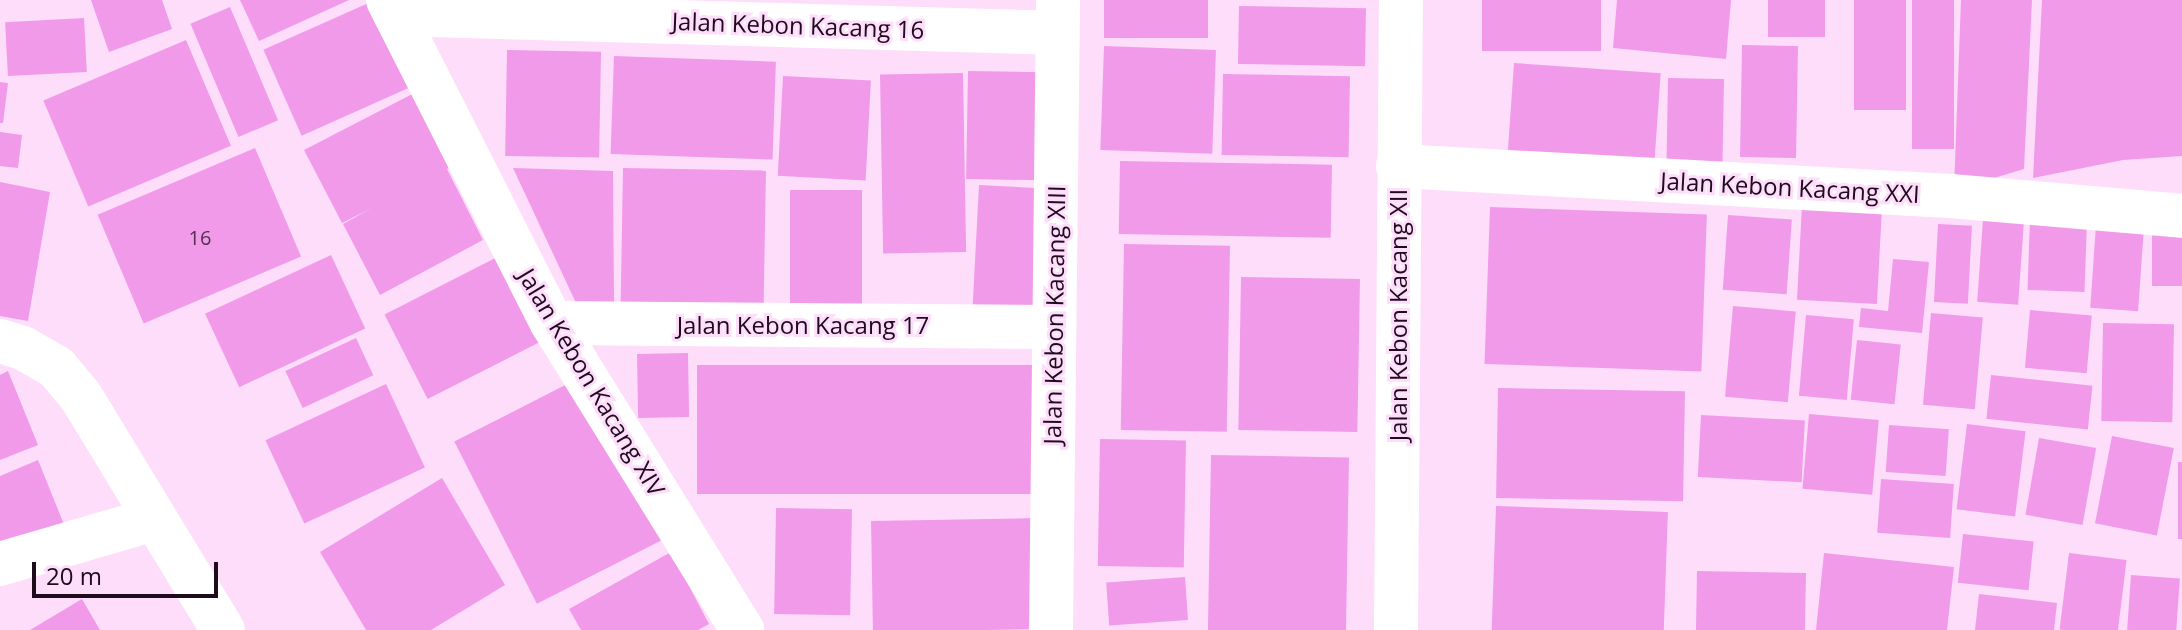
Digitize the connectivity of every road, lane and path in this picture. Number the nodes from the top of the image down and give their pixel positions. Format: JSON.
{"nodes":[{"id":1,"x":1401,"y":0,"type":"edge"},
{"id":2,"x":392,"y":7,"type":"edge"},
{"id":3,"x":1057,"y":16,"type":"edge"},
{"id":4,"x":1398,"y":166,"type":"junction"},
{"id":5,"x":2182,"y":216,"type":"edge"},
{"id":6,"x":552,"y":323,"type":"junction"},
{"id":7,"x":1054,"y":327,"type":"junction"},
{"id":8,"x":0,"y":341,"type":"edge"},
{"id":9,"x":154,"y":519,"type":"junction"},
{"id":10,"x":0,"y":564,"type":"edge"},
{"id":11,"x":223,"y":630,"type":"edge"},
{"id":12,"x":742,"y":630,"type":"edge"},
{"id":13,"x":1051,"y":630,"type":"edge"},
{"id":14,"x":1396,"y":630,"type":"edge"}],
"edges":[{"from":1,"to":4,"type":"street","name":"Jalan Kebon Kacang XII"},
{"from":2,"to":3,"type":"street","name":"Jalan Kebon Kacang 16"},
{"from":2,"to":6,"type":"street","name":"Jalan Kebon Kacang XIV"},
{"from":3,"to":7,"type":"street","name":"Jalan Kebon Kacang XIII"},
{"from":4,"to":5,"type":"street","name":"Jalan Kebon Kacang XXI"},
{"from":4,"to":14,"type":"street","name":"Jalan Kebon Kacang XII"},
{"from":6,"to":7,"type":"street","name":"Jalan Kebon Kacang 17"},
{"from":6,"to":12,"type":"street","name":"Jalan Kebon Kacang XIV"},
{"from":7,"to":13,"type":"street","name":"Jalan Kebon Kacang XIII"},
{"from":8,"to":9,"type":"street"},
{"from":9,"to":10,"type":"street"},
{"from":9,"to":11,"type":"street"}]}
